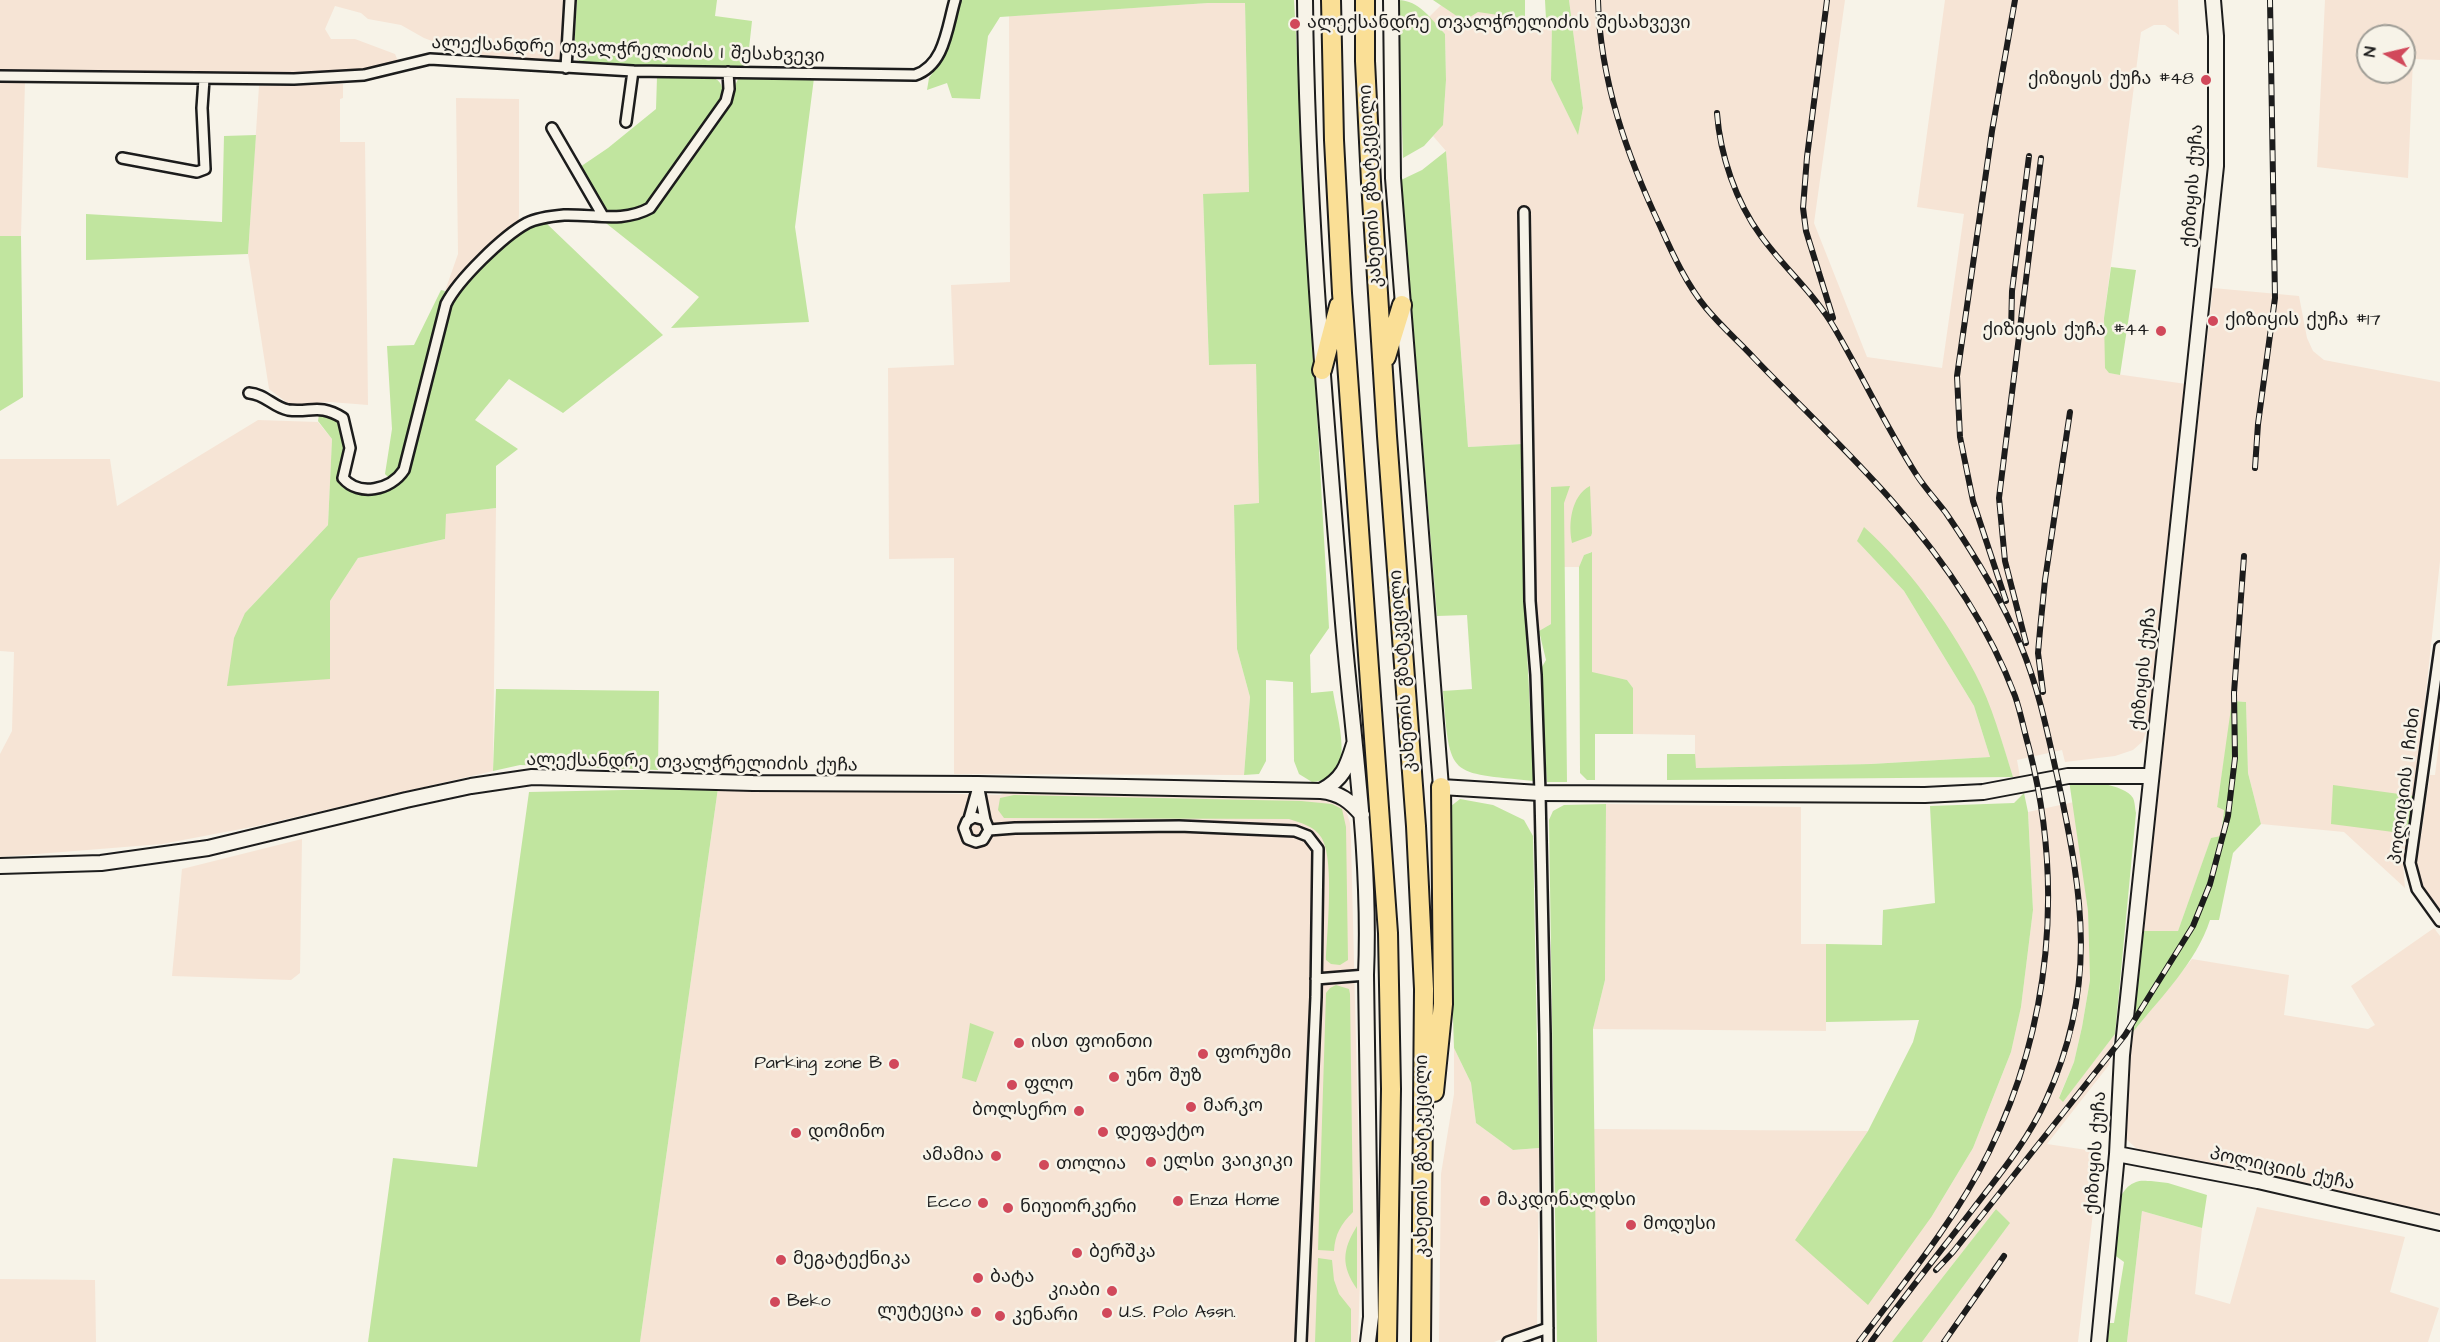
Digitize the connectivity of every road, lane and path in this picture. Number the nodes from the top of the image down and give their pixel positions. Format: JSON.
{"nodes":[{"id":1,"x":570,"y":0,"type":"edge"},
{"id":2,"x":955,"y":0,"type":"edge"},
{"id":3,"x":1305,"y":0,"type":"edge"},
{"id":4,"x":1331,"y":0,"type":"edge"},
{"id":5,"x":1365,"y":0,"type":"edge"},
{"id":6,"x":1391,"y":0,"type":"edge"},
{"id":7,"x":2212,"y":0,"type":"edge"},
{"id":8,"x":567,"y":68,"type":"junction"},
{"id":9,"x":633,"y":71,"type":"junction"},
{"id":10,"x":728,"y":72,"type":"junction"},
{"id":11,"x":0,"y":76,"type":"edge"},
{"id":12,"x":204,"y":79,"type":"junction"},
{"id":13,"x":626,"y":122,"type":"dead end"},
{"id":14,"x":552,"y":128,"type":"dead end"},
{"id":15,"x":123,"y":158,"type":"dead end"},
{"id":16,"x":1524,"y":212,"type":"dead end"},
{"id":17,"x":603,"y":216,"type":"junction"},
{"id":18,"x":1342,"y":293,"type":"junction"},
{"id":19,"x":1402,"y":305,"type":"junction"},
{"id":20,"x":1383,"y":368,"type":"junction"},
{"id":21,"x":1322,"y":370,"type":"junction"},
{"id":22,"x":249,"y":393,"type":"dead end"},
{"id":23,"x":2440,"y":647,"type":"edge"},
{"id":24,"x":1356,"y":736,"type":"junction"},
{"id":25,"x":2151,"y":776,"type":"junction"},
{"id":26,"x":978,"y":784,"type":"junction"},
{"id":27,"x":1441,"y":787,"type":"junction"},
{"id":28,"x":1321,"y":791,"type":"junction"},
{"id":29,"x":1540,"y":793,"type":"junction"},
{"id":30,"x":1362,"y":815,"type":"junction"},
{"id":31,"x":969,"y":819,"type":"junction"},
{"id":32,"x":985,"y":820,"type":"junction"},
{"id":33,"x":989,"y":830,"type":"junction"},
{"id":34,"x":0,"y":866,"type":"edge"},
{"id":35,"x":2440,"y":921,"type":"edge"},
{"id":36,"x":1366,"y":975,"type":"junction"},
{"id":37,"x":1316,"y":979,"type":"junction"},
{"id":38,"x":2117,"y":1154,"type":"junction"},
{"id":39,"x":1424,"y":1193,"type":"junction"},
{"id":40,"x":2440,"y":1223,"type":"edge"},
{"id":41,"x":1548,"y":1328,"type":"junction"},
{"id":42,"x":1300,"y":1342,"type":"edge"},
{"id":43,"x":1368,"y":1342,"type":"edge"},
{"id":44,"x":1387,"y":1342,"type":"edge"},
{"id":45,"x":1421,"y":1342,"type":"edge"},
{"id":46,"x":1508,"y":1342,"type":"edge"},
{"id":47,"x":1548,"y":1342,"type":"edge"},
{"id":48,"x":2098,"y":1342,"type":"edge"}],
"edges":[{"from":1,"to":8,"type":"street"},
{"from":2,"to":10,"type":"street","name":"ალექსანდრე თვალჭრელიძის I შესახვევი"},
{"from":3,"to":21,"type":"street"},
{"from":4,"to":18,"type":"highway","name":"კახეთის გზატკეცილი"},
{"from":5,"to":20,"type":"highway","name":"კახეთის გზატკეცილი"},
{"from":6,"to":19,"type":"street","name":"კახეთის გზატკეცილი"},
{"from":7,"to":25,"type":"street","name":"ქიზიყის ქუჩა"},
{"from":8,"to":9,"type":"street","name":"ალექსანდრე თვალჭრელიძის I შესახვევი"},
{"from":8,"to":12,"type":"street","name":"ალექსანდრე თვალჭრელიძის I შესახვევი"},
{"from":9,"to":10,"type":"street","name":"ალექსანდრე თვალჭრელიძის I შესახვევი"},
{"from":9,"to":13,"type":"street"},
{"from":10,"to":17,"type":"street"},
{"from":11,"to":12,"type":"street","name":"ალექსანდრე თვალჭრელიძის I შესახვევი"},
{"from":12,"to":15,"type":"street"},
{"from":14,"to":17,"type":"street"},
{"from":16,"to":29,"type":"street"},
{"from":17,"to":22,"type":"street"},
{"from":18,"to":21,"type":"highway"},
{"from":18,"to":44,"type":"highway","name":"კახეთის გზატკეცილი"},
{"from":19,"to":20,"type":"highway"},
{"from":19,"to":27,"type":"street","name":"კახეთის გზატკეცილი"},
{"from":20,"to":39,"type":"highway","name":"კახეთის გზატკეცილი"},
{"from":21,"to":24,"type":"street"},
{"from":23,"to":35,"type":"street","name":"პოლიციის I ჩიხი"},
{"from":24,"to":28,"type":"street"},
{"from":24,"to":30,"type":"street"},
{"from":25,"to":29,"type":"street"},
{"from":25,"to":38,"type":"street","name":"ქიზიყის ქუჩა"},
{"from":26,"to":28,"type":"street","name":"ალექსანდრე თვალჭრელიძის ქუჩა"},
{"from":26,"to":31,"type":"street"},
{"from":26,"to":32,"type":"street"},
{"from":26,"to":34,"type":"street","name":"ალექსანდრე თვალჭრელიძის ქუჩა"},
{"from":27,"to":29,"type":"street"},
{"from":27,"to":39,"type":"highway"},
{"from":28,"to":30,"type":"street","name":"ალექსანდრე თვალჭრელიძის ქუჩა"},
{"from":29,"to":41,"type":"street"},
{"from":30,"to":36,"type":"street"},
{"from":31,"to":32,"type":"street"},
{"from":31,"to":33,"type":"street"},
{"from":32,"to":33,"type":"street"},
{"from":33,"to":37,"type":"street"},
{"from":36,"to":37,"type":"street"},
{"from":36,"to":43,"type":"street"},
{"from":37,"to":42,"type":"street"},
{"from":38,"to":40,"type":"street","name":"პოლიციის ქუჩა"},
{"from":38,"to":48,"type":"street","name":"ქიზიყის ქუჩა"},
{"from":39,"to":45,"type":"highway","name":"კახეთის გზატკეცილი"},
{"from":41,"to":46,"type":"street"},
{"from":41,"to":47,"type":"street"}]}
